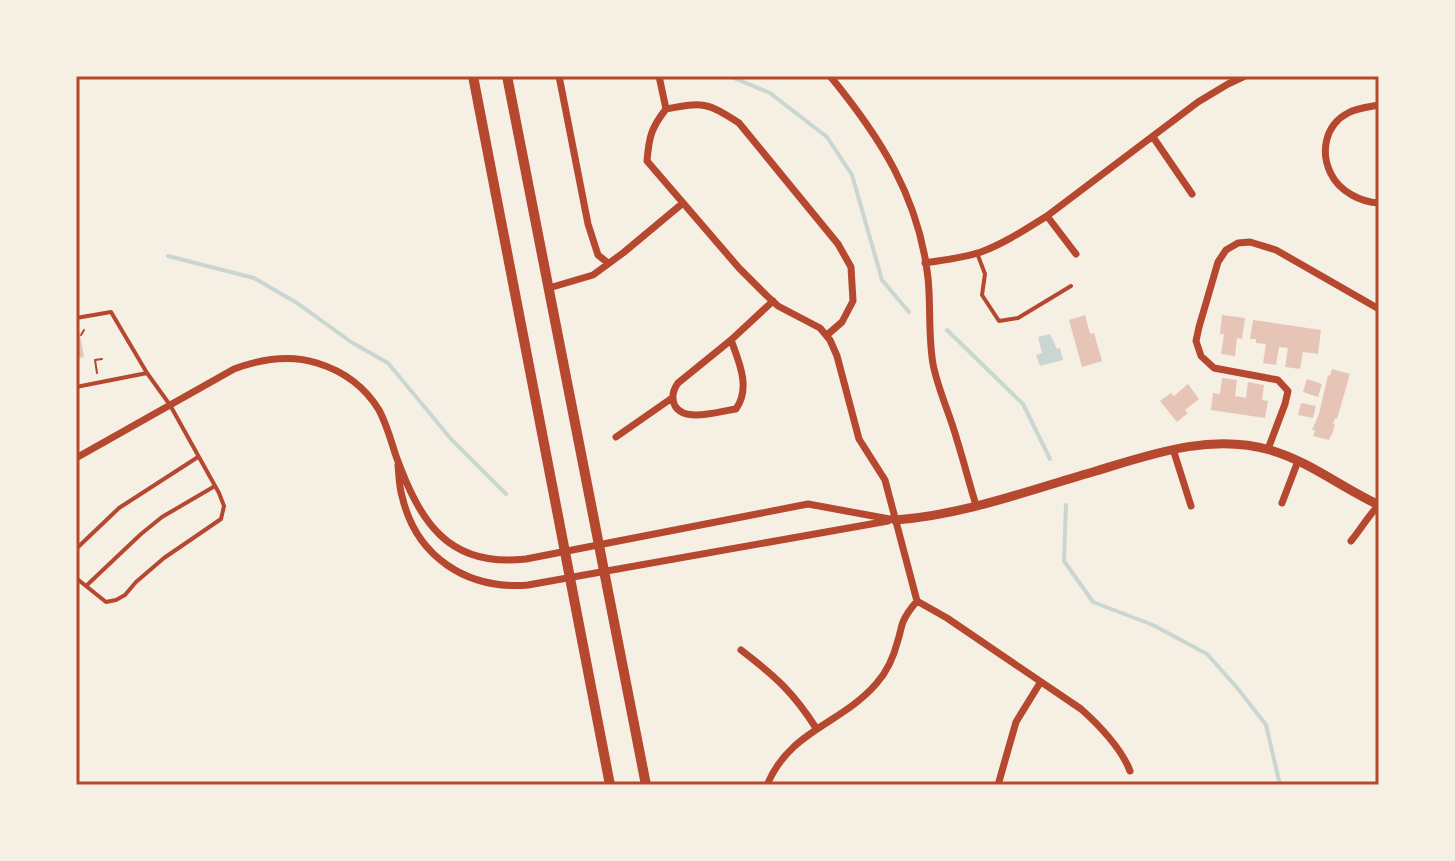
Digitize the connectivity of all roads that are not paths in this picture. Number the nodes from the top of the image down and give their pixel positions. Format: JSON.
{"nodes":[{"id":1,"x":473,"y":76,"type":"edge"},
{"id":2,"x":507,"y":76,"type":"edge"},
{"id":3,"x":559,"y":76,"type":"edge"},
{"id":4,"x":659,"y":76,"type":"edge"},
{"id":5,"x":830,"y":76,"type":"edge"},
{"id":6,"x":1245,"y":76,"type":"edge"},
{"id":7,"x":1227,"y":80,"type":"edge"},
{"id":8,"x":1379,"y":105,"type":"edge"},
{"id":9,"x":666,"y":109,"type":"junction"},
{"id":10,"x":1153,"y":137,"type":"junction"},
{"id":11,"x":1192,"y":194,"type":"dead end"},
{"id":12,"x":683,"y":203,"type":"junction"},
{"id":13,"x":1379,"y":203,"type":"edge"},
{"id":14,"x":1047,"y":216,"type":"junction"},
{"id":15,"x":977,"y":253,"type":"junction"},
{"id":16,"x":1076,"y":254,"type":"dead end"},
{"id":17,"x":608,"y":263,"type":"junction"},
{"id":18,"x":925,"y":263,"type":"junction"},
{"id":19,"x":1071,"y":286,"type":"dead end"},
{"id":20,"x":549,"y":288,"type":"junction"},
{"id":21,"x":773,"y":301,"type":"junction"},
{"id":22,"x":1379,"y":309,"type":"edge"},
{"id":23,"x":76,"y":318,"type":"edge"},
{"id":24,"x":827,"y":335,"type":"junction"},
{"id":25,"x":731,"y":340,"type":"junction"},
{"id":26,"x":147,"y":373,"type":"junction"},
{"id":27,"x":76,"y":387,"type":"edge"},
{"id":28,"x":672,"y":398,"type":"junction"},
{"id":29,"x":170,"y":405,"type":"junction"},
{"id":30,"x":616,"y":437,"type":"dead end"},
{"id":31,"x":1173,"y":449,"type":"junction"},
{"id":32,"x":1268,"y":449,"type":"junction"},
{"id":33,"x":198,"y":456,"type":"junction"},
{"id":34,"x":396,"y":456,"type":"junction"},
{"id":35,"x":76,"y":458,"type":"edge"},
{"id":36,"x":1298,"y":461,"type":"junction"},
{"id":37,"x":215,"y":486,"type":"junction"},
{"id":38,"x":1282,"y":503,"type":"dead end"},
{"id":39,"x":976,"y":505,"type":"junction"},
{"id":40,"x":1379,"y":505,"type":"edge"},
{"id":41,"x":1191,"y":506,"type":"dead end"},
{"id":42,"x":895,"y":520,"type":"junction"},
{"id":43,"x":1351,"y":541,"type":"dead end"},
{"id":44,"x":599,"y":544,"type":"junction"},
{"id":45,"x":76,"y":549,"type":"edge"},
{"id":46,"x":564,"y":551,"type":"junction"},
{"id":47,"x":605,"y":571,"type":"junction"},
{"id":48,"x":76,"y":578,"type":"edge"},
{"id":49,"x":569,"y":578,"type":"junction"},
{"id":50,"x":86,"y":586,"type":"junction"},
{"id":51,"x":917,"y":601,"type":"junction"},
{"id":52,"x":741,"y":650,"type":"dead end"},
{"id":53,"x":1040,"y":683,"type":"junction"},
{"id":54,"x":816,"y":728,"type":"junction"},
{"id":55,"x":1130,"y":771,"type":"dead end"},
{"id":56,"x":610,"y":785,"type":"edge"},
{"id":57,"x":646,"y":785,"type":"edge"},
{"id":58,"x":767,"y":785,"type":"edge"},
{"id":59,"x":998,"y":785,"type":"edge"}],
"edges":[{"from":1,"to":46,"type":"main road"},
{"from":2,"to":20,"type":"main road"},
{"from":3,"to":17,"type":"street"},
{"from":4,"to":9,"type":"street"},
{"from":5,"to":18,"type":"street"},
{"from":6,"to":7,"type":"street"},
{"from":7,"to":10,"type":"street"},
{"from":8,"to":13,"type":"street"},
{"from":9,"to":12,"type":"street"},
{"from":9,"to":24,"type":"street"},
{"from":10,"to":11,"type":"street"},
{"from":10,"to":14,"type":"street"},
{"from":12,"to":17,"type":"street"},
{"from":12,"to":21,"type":"street"},
{"from":14,"to":15,"type":"street"},
{"from":14,"to":16,"type":"street"},
{"from":15,"to":18,"type":"street"},
{"from":15,"to":19,"type":"lane"},
{"from":17,"to":20,"type":"street"},
{"from":18,"to":39,"type":"street"},
{"from":20,"to":44,"type":"main road"},
{"from":21,"to":24,"type":"street"},
{"from":21,"to":25,"type":"street"},
{"from":22,"to":32,"type":"street"},
{"from":23,"to":26,"type":"lane"},
{"from":24,"to":42,"type":"street"},
{"from":25,"to":28,"type":"street"},
{"from":25,"to":28,"type":"street"},
{"from":26,"to":27,"type":"lane"},
{"from":26,"to":29,"type":"lane"},
{"from":28,"to":30,"type":"street"},
{"from":29,"to":33,"type":"lane"},
{"from":29,"to":34,"type":"street"},
{"from":29,"to":35,"type":"street"},
{"from":31,"to":32,"type":"street"},
{"from":31,"to":39,"type":"street"},
{"from":31,"to":41,"type":"street"},
{"from":32,"to":36,"type":"street"},
{"from":33,"to":37,"type":"lane"},
{"from":33,"to":45,"type":"lane"},
{"from":34,"to":46,"type":"street"},
{"from":34,"to":49,"type":"street"},
{"from":36,"to":38,"type":"street"},
{"from":36,"to":40,"type":"street"},
{"from":37,"to":50,"type":"lane"},
{"from":37,"to":50,"type":"lane"},
{"from":39,"to":42,"type":"street"},
{"from":40,"to":43,"type":"street"},
{"from":42,"to":44,"type":"street"},
{"from":42,"to":47,"type":"street"},
{"from":42,"to":51,"type":"street"},
{"from":44,"to":46,"type":"street"},
{"from":44,"to":47,"type":"main road"},
{"from":46,"to":49,"type":"main road"},
{"from":47,"to":49,"type":"street"},
{"from":47,"to":57,"type":"main road"},
{"from":48,"to":50,"type":"lane"},
{"from":49,"to":56,"type":"main road"},
{"from":51,"to":53,"type":"street"},
{"from":51,"to":54,"type":"street"},
{"from":52,"to":54,"type":"street"},
{"from":53,"to":55,"type":"street"},
{"from":53,"to":59,"type":"street"},
{"from":54,"to":58,"type":"street"}]}
